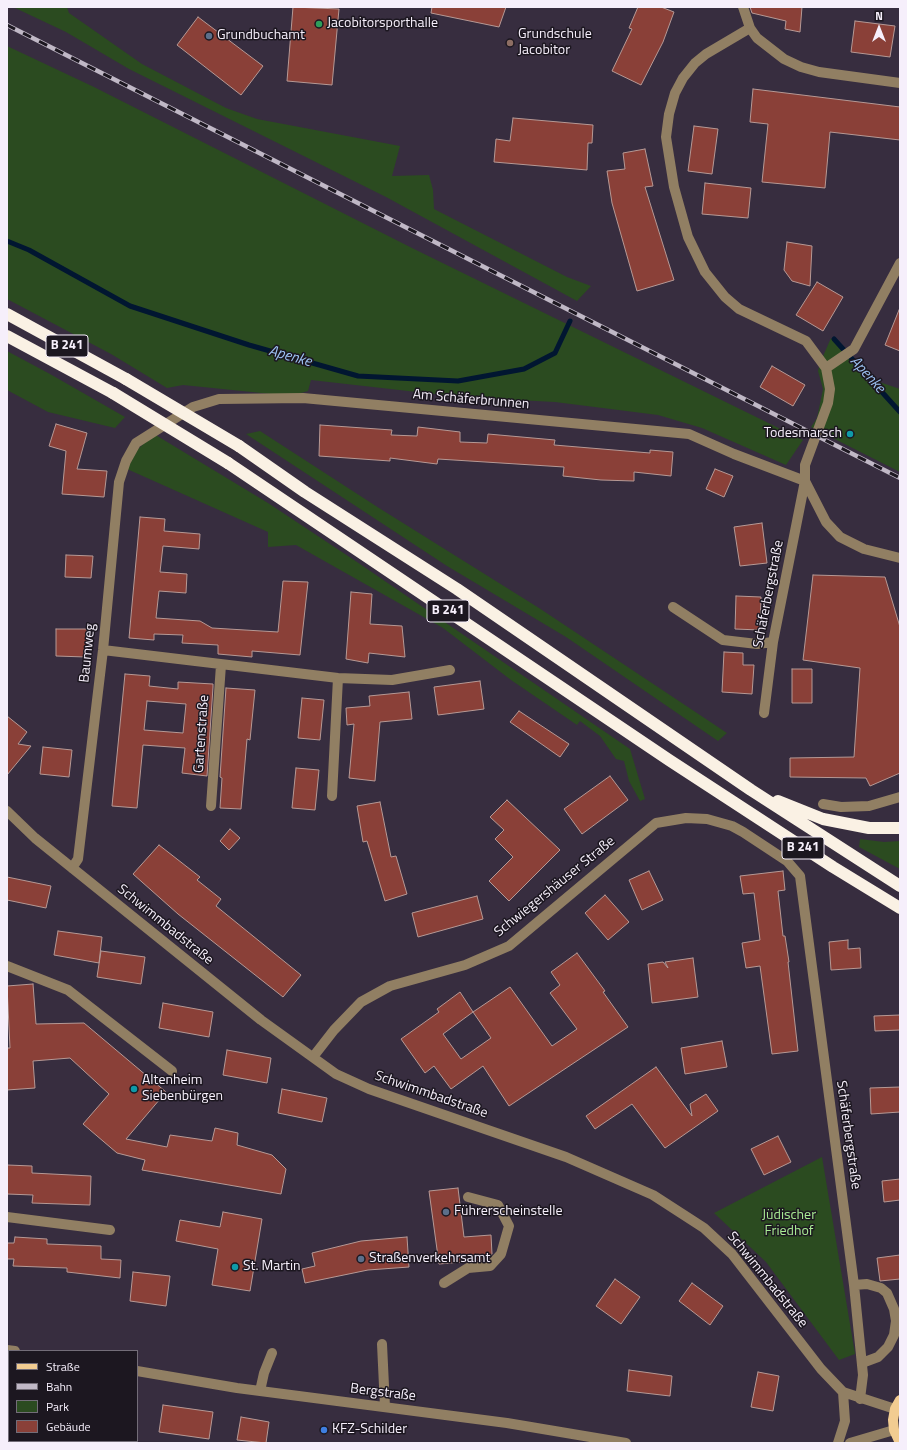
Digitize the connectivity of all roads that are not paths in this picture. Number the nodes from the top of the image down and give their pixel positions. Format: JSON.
{"nodes":[{"id":1,"x":743,"y":7,"type":"edge"},
{"id":2,"x":750,"y":28,"type":"junction"},
{"id":3,"x":900,"y":83,"type":"edge"},
{"id":4,"x":900,"y":263,"type":"edge"},
{"id":5,"x":7,"y":314,"type":"edge"},
{"id":6,"x":7,"y":336,"type":"edge"},
{"id":7,"x":826,"y":368,"type":"junction"},
{"id":8,"x":136,"y":443,"type":"joint"},
{"id":9,"x":805,"y":481,"type":"junction"},
{"id":10,"x":900,"y":558,"type":"edge"},
{"id":11,"x":673,"y":607,"type":"dead end"},
{"id":12,"x":773,"y":642,"type":"junction"},
{"id":13,"x":103,"y":650,"type":"junction"},
{"id":14,"x":221,"y":665,"type":"junction"},
{"id":15,"x":450,"y":670,"type":"dead end"},
{"id":16,"x":338,"y":678,"type":"junction"},
{"id":17,"x":764,"y":712,"type":"dead end"},
{"id":18,"x":751,"y":790,"type":"junction"},
{"id":19,"x":332,"y":796,"type":"dead end"},
{"id":20,"x":900,"y":797,"type":"edge"},
{"id":21,"x":823,"y":804,"type":"dead end"},
{"id":22,"x":211,"y":806,"type":"dead end"},
{"id":23,"x":7,"y":811,"type":"edge"},
{"id":24,"x":900,"y":828,"type":"edge"},
{"id":25,"x":72,"y":868,"type":"junction"},
{"id":26,"x":800,"y":876,"type":"joint"},
{"id":27,"x":900,"y":886,"type":"edge"},
{"id":28,"x":900,"y":908,"type":"edge"},
{"id":29,"x":7,"y":966,"type":"edge"},
{"id":30,"x":312,"y":1057,"type":"junction"},
{"id":31,"x":172,"y":1071,"type":"dead end"},
{"id":32,"x":468,"y":1198,"type":"dead end"},
{"id":33,"x":7,"y":1217,"type":"edge"},
{"id":34,"x":110,"y":1230,"type":"dead end"},
{"id":35,"x":444,"y":1283,"type":"dead end"},
{"id":36,"x":854,"y":1285,"type":"junction"},
{"id":37,"x":382,"y":1344,"type":"dead end"},
{"id":38,"x":272,"y":1353,"type":"dead end"},
{"id":39,"x":862,"y":1363,"type":"junction"},
{"id":40,"x":138,"y":1371,"type":"edge"},
{"id":41,"x":260,"y":1391,"type":"junction"},
{"id":42,"x":843,"y":1392,"type":"junction"},
{"id":43,"x":860,"y":1399,"type":"junction"},
{"id":44,"x":900,"y":1400,"type":"edge"},
{"id":45,"x":385,"y":1407,"type":"junction"},
{"id":46,"x":895,"y":1409,"type":"junction"},
{"id":47,"x":894,"y":1430,"type":"junction"},
{"id":48,"x":626,"y":1443,"type":"edge"},
{"id":49,"x":838,"y":1443,"type":"edge"},
{"id":50,"x":850,"y":1443,"type":"edge"},
{"id":51,"x":900,"y":1443,"type":"edge"}],
"edges":[{"from":1,"to":2,"type":"street"},
{"from":2,"to":3,"type":"street"},
{"from":2,"to":7,"type":"street"},
{"from":4,"to":7,"type":"street"},
{"from":5,"to":18,"type":"highway","number":"B 241","bridge":true},
{"from":6,"to":28,"type":"highway","number":"B 241","bridge":true},
{"from":7,"to":9,"type":"street","name":"Schäferbergstraße"},
{"from":8,"to":9,"type":"street","name":"Am Schäferbrunnen"},
{"from":8,"to":13,"type":"street","name":"Baumweg"},
{"from":9,"to":10,"type":"street"},
{"from":9,"to":12,"type":"street","name":"Schäferbergstraße"},
{"from":11,"to":12,"type":"street"},
{"from":12,"to":17,"type":"street","name":"Schäferbergstraße"},
{"from":13,"to":14,"type":"street"},
{"from":13,"to":25,"type":"street","name":"Baumweg"},
{"from":14,"to":16,"type":"street"},
{"from":14,"to":22,"type":"street","name":"Gartenstraße"},
{"from":15,"to":16,"type":"street"},
{"from":16,"to":19,"type":"street"},
{"from":18,"to":24,"type":"highway","number":"B 241"},
{"from":18,"to":27,"type":"highway"},
{"from":20,"to":21,"type":"street"},
{"from":23,"to":25,"type":"street","name":"Schwimmbadstraße"},
{"from":25,"to":30,"type":"street","name":"Schwimmbadstraße"},
{"from":26,"to":30,"type":"street","name":"Schwiegershäuser Straße"},
{"from":26,"to":36,"type":"street","name":"Schäferbergstraße"},
{"from":29,"to":31,"type":"street"},
{"from":30,"to":42,"type":"street","name":"Schwimmbadstraße"},
{"from":32,"to":35,"type":"street"},
{"from":33,"to":34,"type":"street"},
{"from":36,"to":39,"type":"street","name":"Schäferbergstraße"},
{"from":36,"to":39,"type":"street"},
{"from":37,"to":45,"type":"street"},
{"from":38,"to":41,"type":"street"},
{"from":39,"to":43,"type":"street","name":"Schäferbergstraße"},
{"from":40,"to":41,"type":"street","name":"Bergstraße"},
{"from":41,"to":45,"type":"street","name":"Bergstraße"},
{"from":42,"to":43,"type":"street","name":"Schwimmbadstraße"},
{"from":42,"to":49,"type":"street"},
{"from":43,"to":46,"type":"street","name":"Schwimmbadstraße"},
{"from":44,"to":46,"type":"main road"},
{"from":45,"to":48,"type":"street","name":"Bergstraße"},
{"from":46,"to":47,"type":"main road"},
{"from":47,"to":50,"type":"street"},
{"from":47,"to":51,"type":"main road"}]}
